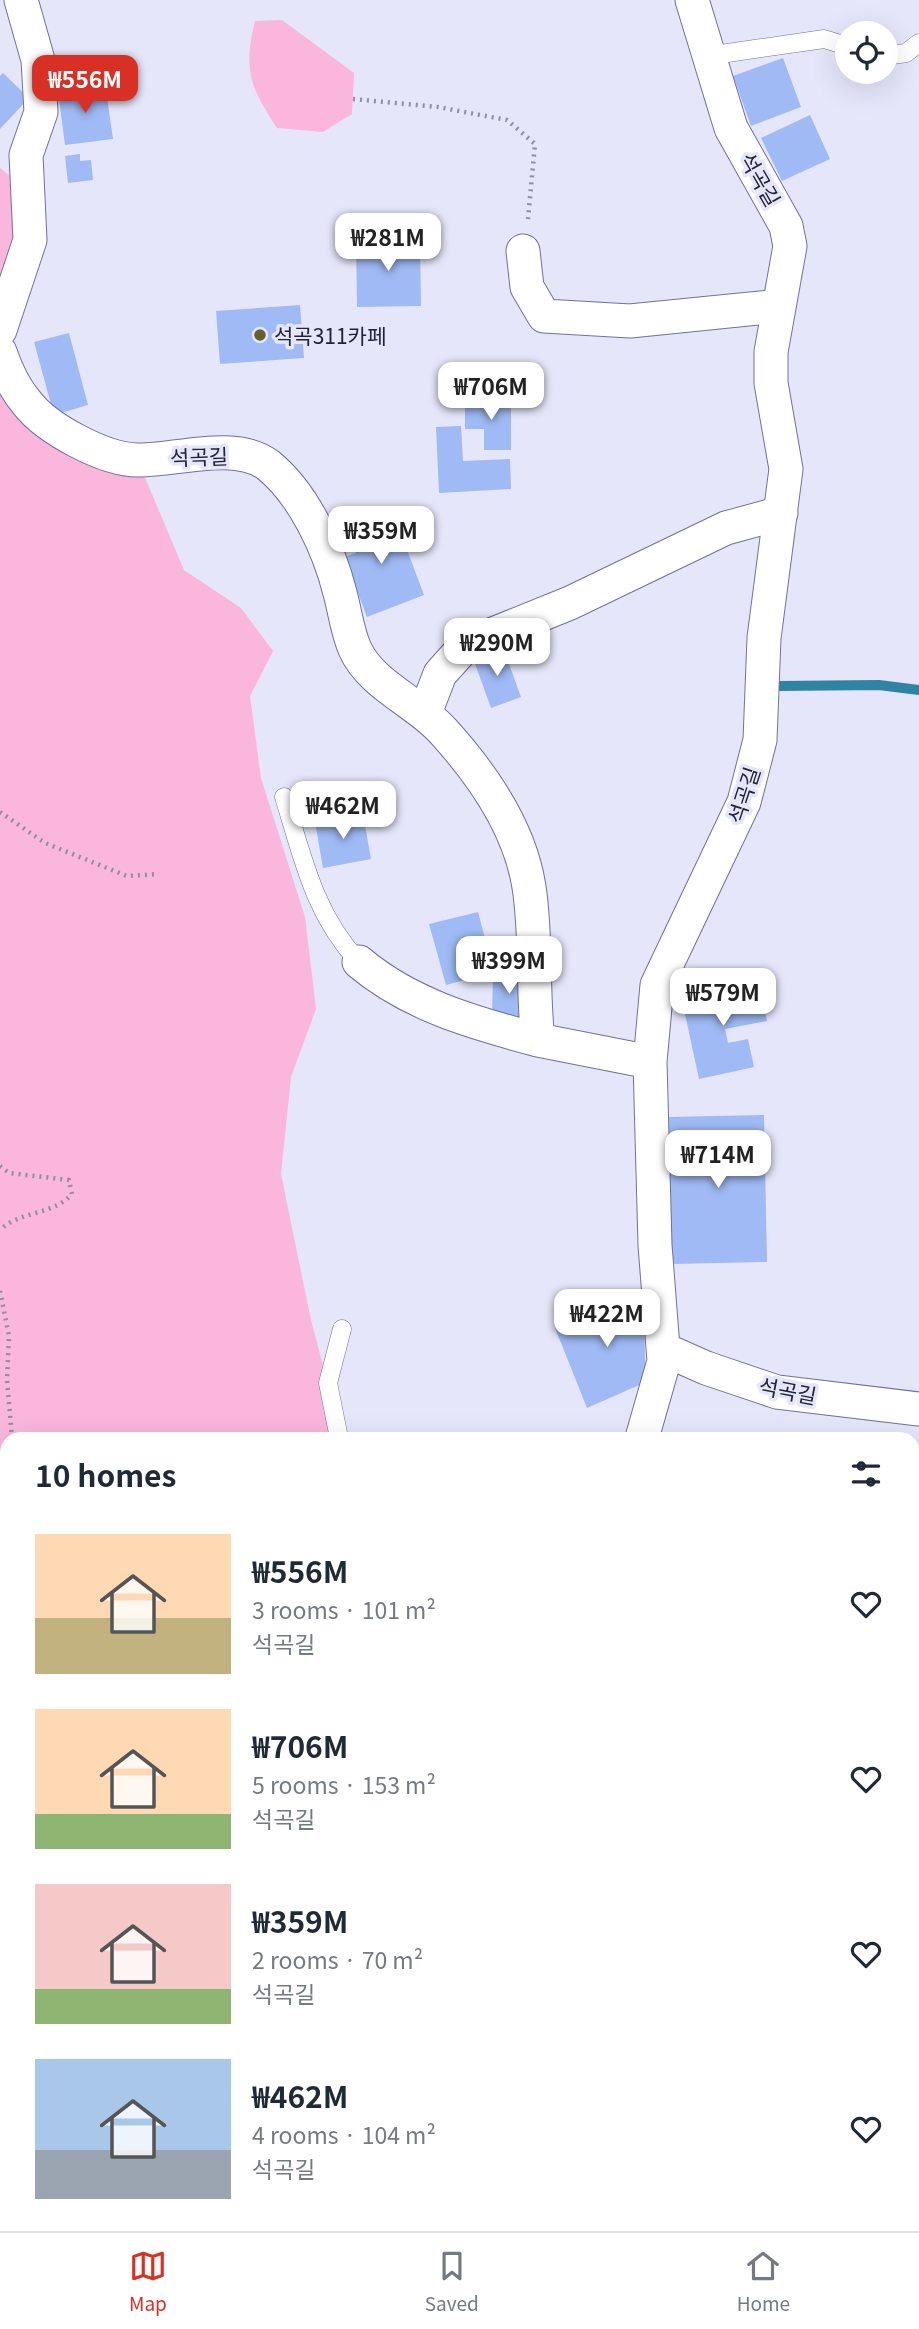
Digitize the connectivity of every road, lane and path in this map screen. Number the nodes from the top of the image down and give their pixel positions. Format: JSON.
{"nodes":[{"id":1,"x":21,"y":0,"type":"edge"},
{"id":2,"x":692,"y":0,"type":"edge"},
{"id":3,"x":835,"y":42,"type":"edge"},
{"id":4,"x":919,"y":43,"type":"edge"},
{"id":5,"x":898,"y":54,"type":"edge"},
{"id":6,"x":708,"y":56,"type":"junction"},
{"id":7,"x":353,"y":99,"type":"dead end"},
{"id":8,"x":523,"y":251,"type":"joint"},
{"id":9,"x":779,"y":306,"type":"junction"},
{"id":10,"x":0,"y":330,"type":"edge"},
{"id":11,"x":0,"y":352,"type":"edge"},
{"id":12,"x":781,"y":513,"type":"junction"},
{"id":13,"x":425,"y":713,"type":"junction"},
{"id":14,"x":284,"y":797,"type":"dead end"},
{"id":15,"x":0,"y":812,"type":"edge"},
{"id":16,"x":159,"y":874,"type":"dead end"},
{"id":17,"x":359,"y":962,"type":"joint"},
{"id":18,"x":538,"y":1040,"type":"junction"},
{"id":19,"x":650,"y":1062,"type":"junction"},
{"id":20,"x":0,"y":1166,"type":"edge"},
{"id":21,"x":0,"y":1230,"type":"edge"},
{"id":22,"x":0,"y":1291,"type":"edge"},
{"id":23,"x":342,"y":1329,"type":"dead end"},
{"id":24,"x":663,"y":1349,"type":"junction"},
{"id":25,"x":919,"y":1409,"type":"edge"},
{"id":26,"x":11,"y":1432,"type":"edge"},
{"id":27,"x":338,"y":1432,"type":"edge"},
{"id":28,"x":644,"y":1432,"type":"edge"}],
"edges":[{"from":1,"to":10,"type":"street"},
{"from":2,"to":6,"type":"street","name":"석곡길"},
{"from":3,"to":6,"type":"lane"},
{"from":4,"to":5,"type":"lane"},
{"from":6,"to":9,"type":"street","name":"석곡길"},
{"from":7,"to":8,"type":"path"},
{"from":8,"to":9,"type":"street"},
{"from":9,"to":12,"type":"street","name":"석곡길"},
{"from":11,"to":13,"type":"street","name":"석곡길"},
{"from":12,"to":13,"type":"street"},
{"from":12,"to":19,"type":"street","name":"석곡길"},
{"from":13,"to":18,"type":"street","name":"석곡길"},
{"from":14,"to":17,"type":"lane"},
{"from":15,"to":16,"type":"path"},
{"from":17,"to":18,"type":"street"},
{"from":18,"to":19,"type":"street"},
{"from":19,"to":24,"type":"street","name":"석곡길"},
{"from":20,"to":21,"type":"path"},
{"from":22,"to":26,"type":"path"},
{"from":23,"to":27,"type":"lane"},
{"from":24,"to":25,"type":"street","name":"석곡길"},
{"from":24,"to":28,"type":"street","name":"석곡길"}]}
